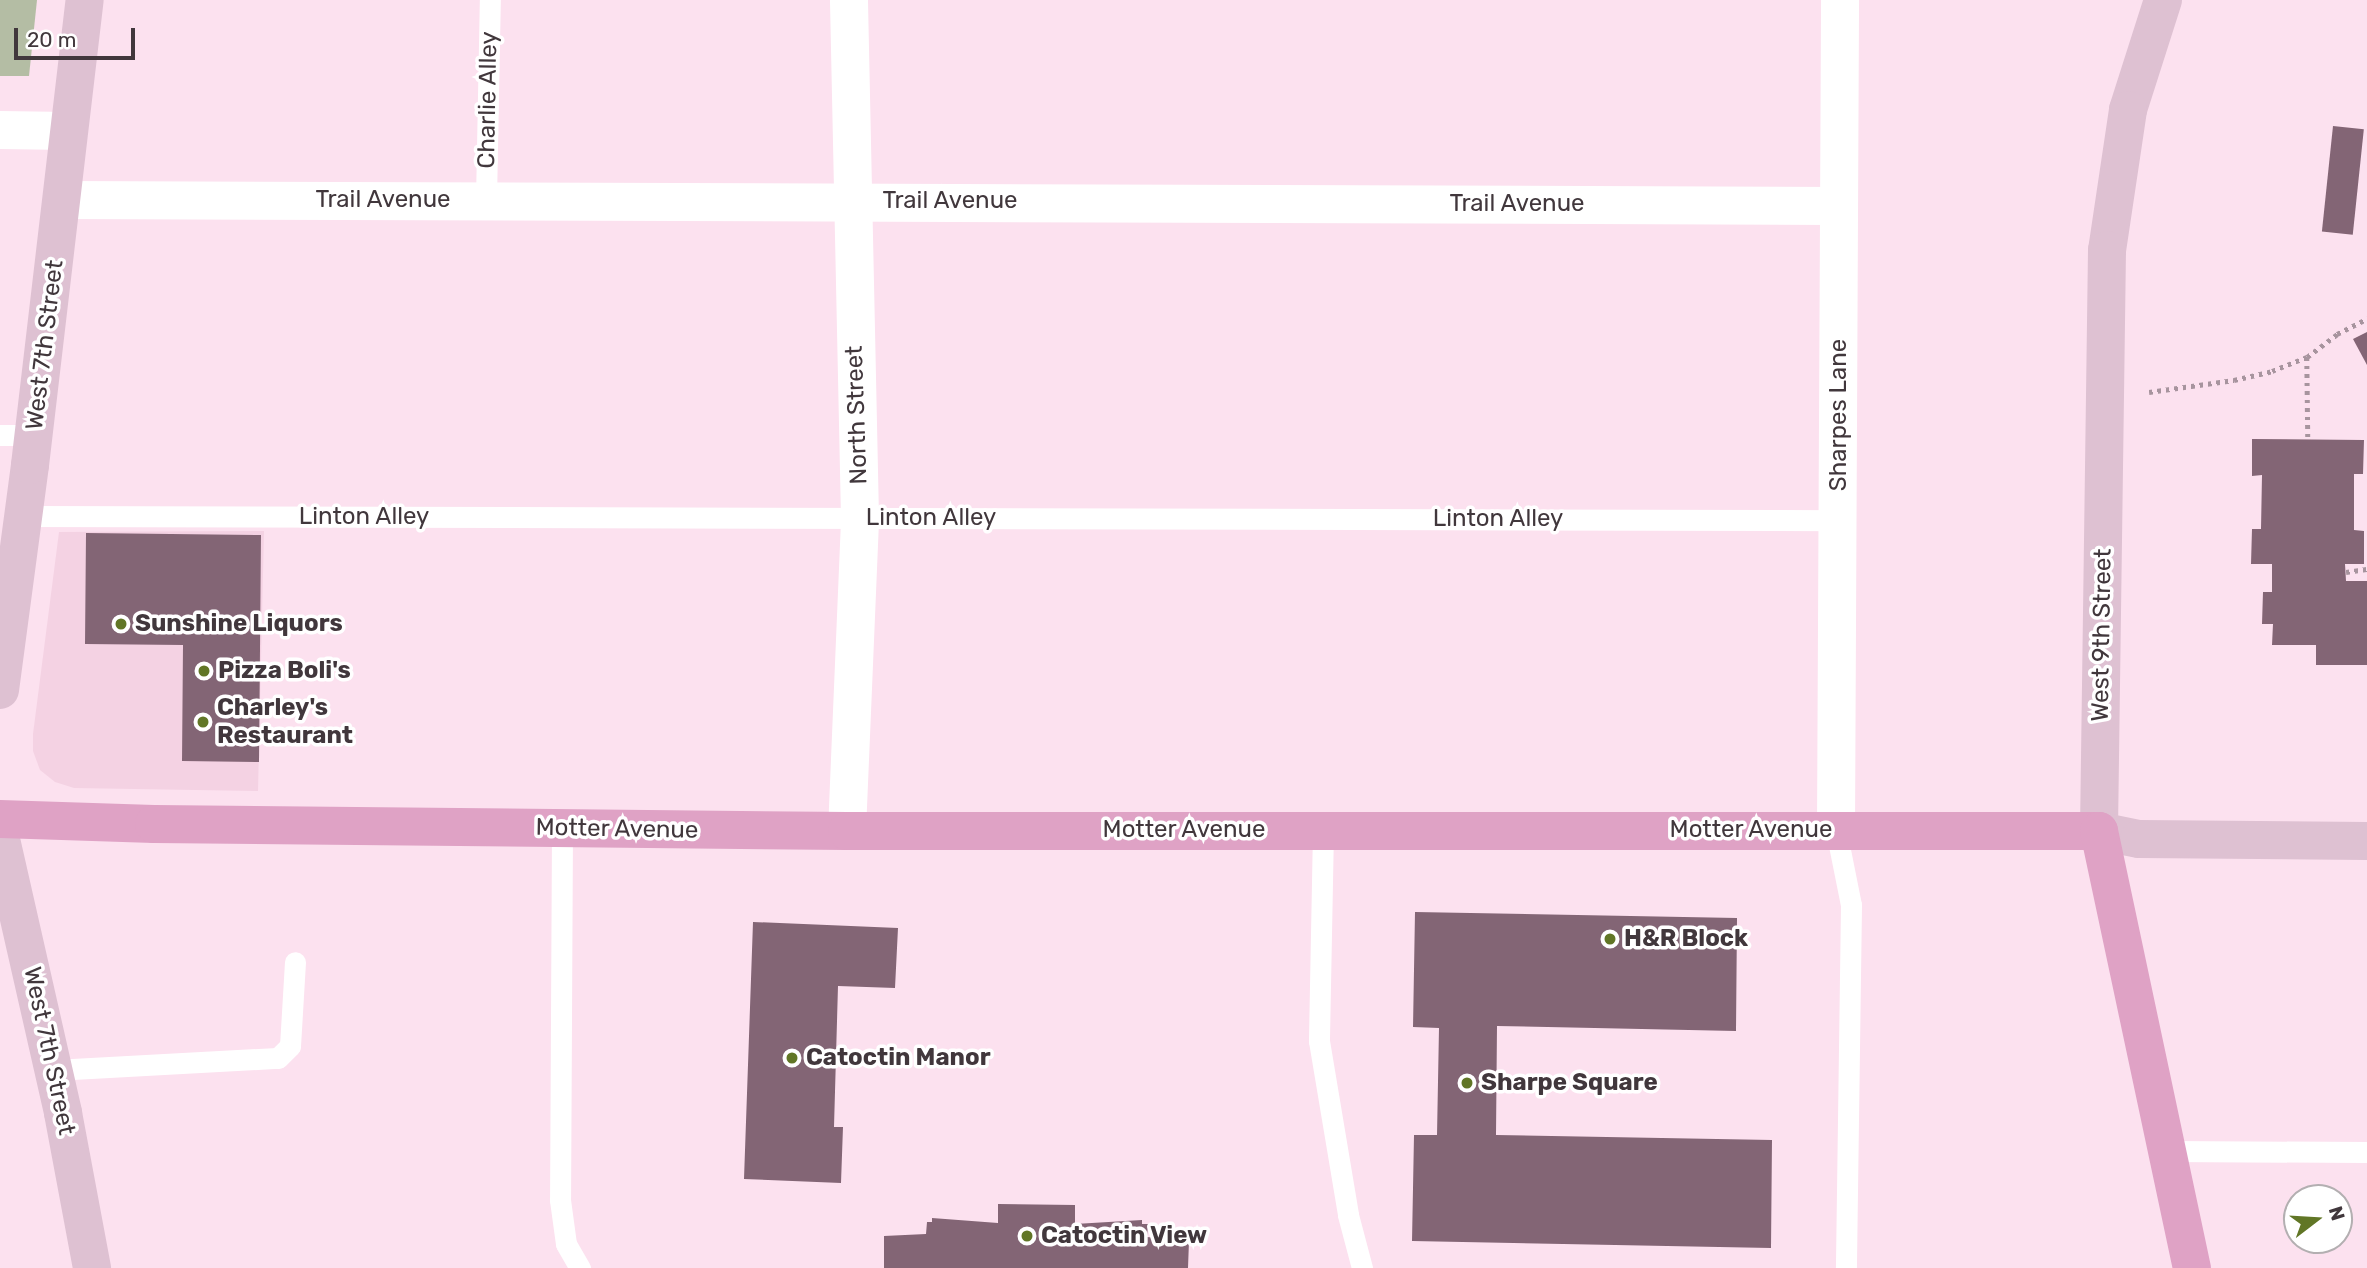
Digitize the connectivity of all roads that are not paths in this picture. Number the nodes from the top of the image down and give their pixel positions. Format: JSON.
{"nodes":[{"id":1,"x":85,"y":0,"type":"edge"},
{"id":2,"x":490,"y":0,"type":"edge"},
{"id":3,"x":849,"y":0,"type":"edge"},
{"id":4,"x":1840,"y":0,"type":"edge"},
{"id":5,"x":2163,"y":0,"type":"edge"},
{"id":6,"x":0,"y":130,"type":"edge"},
{"id":7,"x":69,"y":131,"type":"junction"},
{"id":8,"x":62,"y":200,"type":"junction"},
{"id":9,"x":486,"y":200,"type":"junction"},
{"id":10,"x":851,"y":200,"type":"junction"},
{"id":11,"x":1838,"y":205,"type":"junction"},
{"id":12,"x":17,"y":435,"type":"edge"},
{"id":13,"x":22,"y":516,"type":"junction"},
{"id":14,"x":860,"y":518,"type":"junction"},
{"id":15,"x":1840,"y":520,"type":"junction"},
{"id":16,"x":0,"y":690,"type":"edge"},
{"id":17,"x":0,"y":819,"type":"edge"},
{"id":18,"x":562,"y":828,"type":"junction"},
{"id":19,"x":1323,"y":830,"type":"junction"},
{"id":20,"x":1836,"y":830,"type":"junction"},
{"id":21,"x":847,"y":831,"type":"junction"},
{"id":22,"x":2099,"y":831,"type":"junction"},
{"id":23,"x":0,"y":835,"type":"edge"},
{"id":24,"x":2367,"y":841,"type":"edge"},
{"id":25,"x":295,"y":962,"type":"dead end"},
{"id":26,"x":54,"y":1070,"type":"junction"},
{"id":27,"x":2167,"y":1151,"type":"junction"},
{"id":28,"x":2367,"y":1152,"type":"edge"},
{"id":29,"x":92,"y":1268,"type":"edge"},
{"id":30,"x":580,"y":1268,"type":"edge"},
{"id":31,"x":1362,"y":1268,"type":"edge"},
{"id":32,"x":1846,"y":1268,"type":"edge"},
{"id":33,"x":2192,"y":1268,"type":"edge"}],
"edges":[{"from":1,"to":7,"type":"main road","name":"West 7th Street"},
{"from":2,"to":9,"type":"lane","name":"Charlie Alley"},
{"from":3,"to":10,"type":"street","name":"North Street"},
{"from":4,"to":11,"type":"street","name":"Sharpes Lane"},
{"from":5,"to":22,"type":"main road","name":"West 9th Street"},
{"from":6,"to":7,"type":"street"},
{"from":7,"to":8,"type":"main road","name":"West 7th Street"},
{"from":8,"to":9,"type":"street","name":"Trail Avenue"},
{"from":8,"to":12,"type":"main road","name":"West 7th Street"},
{"from":9,"to":10,"type":"street","name":"Trail Avenue"},
{"from":10,"to":11,"type":"street","name":"Trail Avenue"},
{"from":10,"to":14,"type":"street","name":"North Street"},
{"from":11,"to":15,"type":"street","name":"Sharpes Lane"},
{"from":12,"to":13,"type":"main road","name":"West 7th Street"},
{"from":13,"to":14,"type":"lane","name":"Linton Alley"},
{"from":13,"to":16,"type":"main road","name":"West 7th Street"},
{"from":14,"to":15,"type":"lane","name":"Linton Alley"},
{"from":14,"to":21,"type":"street","name":"North Street"},
{"from":15,"to":20,"type":"street","name":"Sharpes Lane"},
{"from":17,"to":18,"type":"main road","name":"Motter Avenue"},
{"from":18,"to":21,"type":"main road","name":"Motter Avenue"},
{"from":18,"to":30,"type":"lane"},
{"from":19,"to":20,"type":"main road","name":"Motter Avenue"},
{"from":19,"to":21,"type":"main road","name":"Motter Avenue"},
{"from":19,"to":31,"type":"lane"},
{"from":20,"to":22,"type":"main road","name":"Motter Avenue"},
{"from":20,"to":32,"type":"lane"},
{"from":22,"to":24,"type":"main road","name":"Motter Avenue"},
{"from":22,"to":27,"type":"main road","name":"West 9th Street"},
{"from":23,"to":26,"type":"main road","name":"West 7th Street"},
{"from":25,"to":26,"type":"lane"},
{"from":26,"to":29,"type":"main road","name":"West 7th Street"},
{"from":27,"to":28,"type":"lane"},
{"from":27,"to":33,"type":"main road","name":"West 9th Street"}]}
